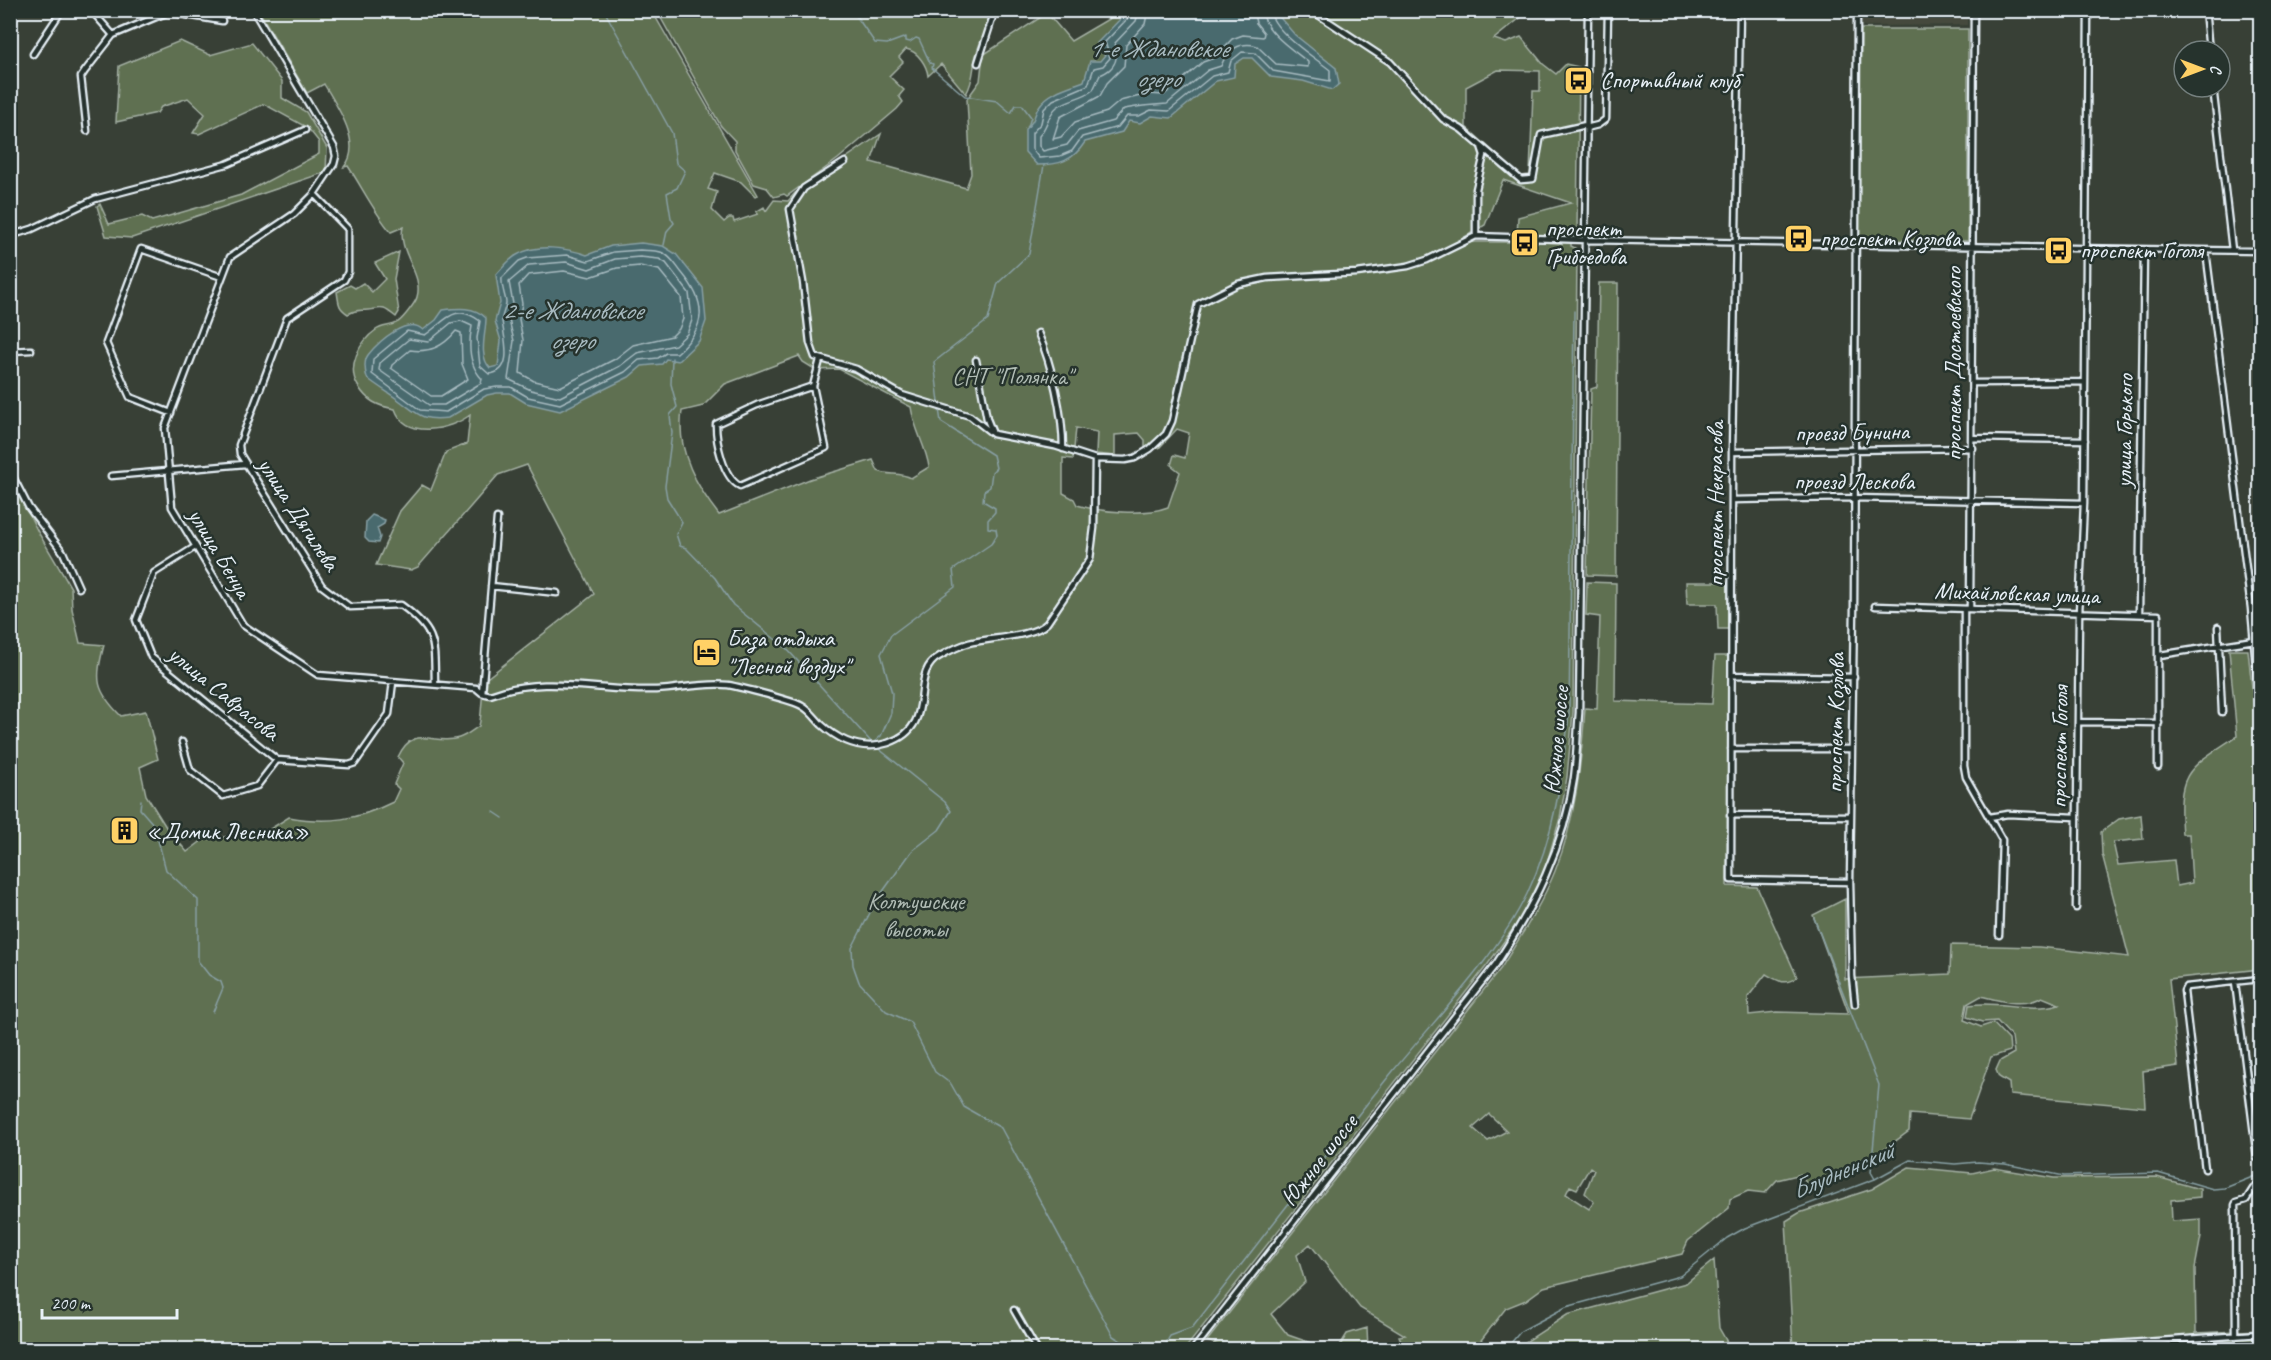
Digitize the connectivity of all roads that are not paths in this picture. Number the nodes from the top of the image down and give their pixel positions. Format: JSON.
{"nodes":[{"id":1,"x":62,"y":10,"type":"edge"},
{"id":2,"x":91,"y":10,"type":"edge"},
{"id":3,"x":253,"y":10,"type":"edge"},
{"id":4,"x":995,"y":10,"type":"edge"},
{"id":5,"x":1311,"y":10,"type":"edge"},
{"id":6,"x":1588,"y":10,"type":"edge"},
{"id":7,"x":1608,"y":10,"type":"edge"},
{"id":8,"x":1740,"y":10,"type":"edge"},
{"id":9,"x":1857,"y":10,"type":"edge"},
{"id":10,"x":1974,"y":10,"type":"edge"},
{"id":11,"x":2088,"y":10,"type":"edge"},
{"id":12,"x":2205,"y":10,"type":"edge"},
{"id":13,"x":167,"y":11,"type":"edge"},
{"id":14,"x":222,"y":21,"type":"dead end"},
{"id":15,"x":113,"y":35,"type":"junction"},
{"id":16,"x":2208,"y":39,"type":"edge"},
{"id":17,"x":33,"y":54,"type":"dead end"},
{"id":18,"x":978,"y":63,"type":"dead end"},
{"id":19,"x":2214,"y":99,"type":"edge"},
{"id":20,"x":1586,"y":127,"type":"junction"},
{"id":21,"x":305,"y":130,"type":"dead end"},
{"id":22,"x":87,"y":131,"type":"dead end"},
{"id":23,"x":1481,"y":146,"type":"junction"},
{"id":24,"x":845,"y":162,"type":"dead end"},
{"id":25,"x":314,"y":194,"type":"junction"},
{"id":26,"x":10,"y":232,"type":"edge"},
{"id":27,"x":1476,"y":236,"type":"junction"},
{"id":28,"x":1585,"y":240,"type":"junction"},
{"id":29,"x":1737,"y":241,"type":"junction"},
{"id":30,"x":1854,"y":244,"type":"junction"},
{"id":31,"x":1971,"y":246,"type":"junction"},
{"id":32,"x":2085,"y":248,"type":"junction"},
{"id":33,"x":2144,"y":250,"type":"junction"},
{"id":34,"x":2232,"y":250,"type":"junction"},
{"id":35,"x":2206,"y":251,"type":"junction"},
{"id":36,"x":2260,"y":251,"type":"edge"},
{"id":37,"x":222,"y":277,"type":"junction"},
{"id":38,"x":1038,"y":333,"type":"dead end"},
{"id":39,"x":31,"y":350,"type":"dead end"},
{"id":40,"x":10,"y":351,"type":"edge"},
{"id":41,"x":820,"y":360,"type":"junction"},
{"id":42,"x":976,"y":360,"type":"dead end"},
{"id":43,"x":2085,"y":382,"type":"junction"},
{"id":44,"x":1972,"y":383,"type":"junction"},
{"id":45,"x":813,"y":386,"type":"junction"},
{"id":46,"x":171,"y":413,"type":"junction"},
{"id":47,"x":993,"y":434,"type":"junction"},
{"id":48,"x":1973,"y":438,"type":"junction"},
{"id":49,"x":2085,"y":440,"type":"junction"},
{"id":50,"x":1972,"y":448,"type":"junction"},
{"id":51,"x":1063,"y":449,"type":"junction"},
{"id":52,"x":1855,"y":450,"type":"junction"},
{"id":53,"x":1732,"y":452,"type":"junction"},
{"id":54,"x":1095,"y":459,"type":"junction"},
{"id":55,"x":245,"y":464,"type":"junction"},
{"id":56,"x":10,"y":471,"type":"edge"},
{"id":57,"x":169,"y":472,"type":"junction"},
{"id":58,"x":111,"y":476,"type":"dead end"},
{"id":59,"x":1853,"y":498,"type":"junction"},
{"id":60,"x":1732,"y":500,"type":"junction"},
{"id":61,"x":1971,"y":500,"type":"junction"},
{"id":62,"x":2084,"y":503,"type":"junction"},
{"id":63,"x":497,"y":519,"type":"dead end"},
{"id":64,"x":195,"y":548,"type":"junction"},
{"id":65,"x":491,"y":586,"type":"junction"},
{"id":66,"x":79,"y":588,"type":"dead end"},
{"id":67,"x":557,"y":593,"type":"dead end"},
{"id":68,"x":1875,"y":606,"type":"dead end"},
{"id":69,"x":2251,"y":608,"type":"junction"},
{"id":70,"x":2260,"y":608,"type":"edge"},
{"id":71,"x":1967,"y":610,"type":"junction"},
{"id":72,"x":2079,"y":613,"type":"junction"},
{"id":73,"x":2139,"y":614,"type":"junction"},
{"id":74,"x":2218,"y":627,"type":"dead end"},
{"id":75,"x":2254,"y":640,"type":"junction"},
{"id":76,"x":2219,"y":644,"type":"junction"},
{"id":77,"x":2160,"y":654,"type":"junction"},
{"id":78,"x":1733,"y":675,"type":"junction"},
{"id":79,"x":1854,"y":677,"type":"junction"},
{"id":80,"x":393,"y":682,"type":"junction"},
{"id":81,"x":435,"y":684,"type":"junction"},
{"id":82,"x":482,"y":693,"type":"junction"},
{"id":83,"x":2222,"y":712,"type":"dead end"},
{"id":84,"x":2260,"y":712,"type":"edge"},
{"id":85,"x":2079,"y":722,"type":"junction"},
{"id":86,"x":2159,"y":723,"type":"junction"},
{"id":87,"x":182,"y":742,"type":"dead end"},
{"id":88,"x":1731,"y":749,"type":"junction"},
{"id":89,"x":1852,"y":749,"type":"junction"},
{"id":90,"x":278,"y":760,"type":"junction"},
{"id":91,"x":2158,"y":766,"type":"dead end"},
{"id":92,"x":1730,"y":815,"type":"junction"},
{"id":93,"x":1851,"y":816,"type":"junction"},
{"id":94,"x":1989,"y":817,"type":"junction"},
{"id":95,"x":2076,"y":817,"type":"junction"},
{"id":96,"x":1850,"y":882,"type":"junction"},
{"id":97,"x":2076,"y":908,"type":"dead end"},
{"id":98,"x":1999,"y":935,"type":"dead end"},
{"id":99,"x":2260,"y":979,"type":"edge"},
{"id":100,"x":2235,"y":982,"type":"junction"},
{"id":101,"x":1855,"y":1004,"type":"dead end"},
{"id":102,"x":2257,"y":1158,"type":"dead end"},
{"id":103,"x":2205,"y":1169,"type":"dead end"},
{"id":104,"x":2260,"y":1184,"type":"edge"},
{"id":105,"x":1014,"y":1310,"type":"dead end"},
{"id":106,"x":2260,"y":1335,"type":"edge"},
{"id":107,"x":2236,"y":1336,"type":"junction"},
{"id":108,"x":1037,"y":1350,"type":"edge"},
{"id":109,"x":1193,"y":1350,"type":"edge"},
{"id":110,"x":2028,"y":1350,"type":"edge"}],
"edges":[{"from":1,"to":17,"type":"street"},
{"from":2,"to":15,"type":"street"},
{"from":3,"to":25,"type":"street","name":"улица Бенуа"},
{"from":4,"to":18,"type":"street"},
{"from":5,"to":23,"type":"street"},
{"from":6,"to":20,"type":"street","name":"Южное шоссе"},
{"from":7,"to":20,"type":"street"},
{"from":8,"to":29,"type":"street","name":"проспект Некрасова"},
{"from":9,"to":30,"type":"street","name":"проспект Козлова"},
{"from":10,"to":31,"type":"street","name":"проспект Достоевского"},
{"from":11,"to":32,"type":"street","name":"проспект Гоголя"},
{"from":12,"to":16,"type":"street"},
{"from":13,"to":14,"type":"street"},
{"from":13,"to":15,"type":"street"},
{"from":15,"to":22,"type":"street"},
{"from":19,"to":34,"type":"street"},
{"from":20,"to":23,"type":"street"},
{"from":20,"to":28,"type":"street","name":"Южное шоссе"},
{"from":21,"to":26,"type":"street"},
{"from":23,"to":27,"type":"street"},
{"from":24,"to":41,"type":"street"},
{"from":25,"to":37,"type":"street","name":"улица Бенуа"},
{"from":25,"to":55,"type":"street","name":"улица Дягилева"},
{"from":27,"to":28,"type":"street"},
{"from":27,"to":54,"type":"street"},
{"from":28,"to":29,"type":"street"},
{"from":28,"to":109,"type":"street","name":"Южное шоссе"},
{"from":29,"to":30,"type":"street"},
{"from":29,"to":53,"type":"street","name":"проспект Некрасова"},
{"from":30,"to":31,"type":"street"},
{"from":30,"to":52,"type":"street","name":"проспект Козлова"},
{"from":31,"to":32,"type":"street"},
{"from":31,"to":44,"type":"street","name":"проспект Достоевского"},
{"from":32,"to":33,"type":"street"},
{"from":32,"to":43,"type":"street","name":"проспект Гоголя"},
{"from":33,"to":35,"type":"street"},
{"from":33,"to":73,"type":"street","name":"улица Горького"},
{"from":34,"to":35,"type":"street"},
{"from":34,"to":36,"type":"street"},
{"from":35,"to":69,"type":"street"},
{"from":37,"to":46,"type":"street","name":"улица Бенуа"},
{"from":37,"to":46,"type":"street"},
{"from":38,"to":51,"type":"street"},
{"from":39,"to":40,"type":"street"},
{"from":41,"to":45,"type":"street"},
{"from":41,"to":47,"type":"street"},
{"from":42,"to":47,"type":"street"},
{"from":43,"to":44,"type":"street"},
{"from":43,"to":49,"type":"street","name":"проспект Гоголя"},
{"from":44,"to":48,"type":"street","name":"проспект Достоевского"},
{"from":45,"to":45,"type":"street"},
{"from":46,"to":57,"type":"street","name":"улица Бенуа"},
{"from":47,"to":51,"type":"street"},
{"from":48,"to":49,"type":"street"},
{"from":48,"to":50,"type":"street","name":"проспект Достоевского"},
{"from":49,"to":62,"type":"street","name":"проспект Гоголя"},
{"from":50,"to":52,"type":"street","name":"проезд Бунина"},
{"from":50,"to":61,"type":"street","name":"проспект Достоевского"},
{"from":51,"to":54,"type":"street"},
{"from":52,"to":53,"type":"street","name":"проезд Бунина"},
{"from":52,"to":59,"type":"street","name":"проспект Козлова"},
{"from":53,"to":60,"type":"street","name":"проспект Некрасова"},
{"from":54,"to":82,"type":"street"},
{"from":55,"to":57,"type":"street"},
{"from":55,"to":81,"type":"street","name":"улица Дягилева"},
{"from":56,"to":66,"type":"street"},
{"from":57,"to":58,"type":"street"},
{"from":57,"to":64,"type":"street","name":"улица Бенуа"},
{"from":59,"to":60,"type":"street","name":"проезд Лескова"},
{"from":59,"to":61,"type":"street","name":"проезд Лескова"},
{"from":59,"to":79,"type":"street","name":"проспект Козлова"},
{"from":60,"to":78,"type":"street","name":"проспект Некрасова"},
{"from":61,"to":62,"type":"street","name":"проезд Лескова"},
{"from":61,"to":71,"type":"street","name":"проспект Достоевского"},
{"from":62,"to":72,"type":"street","name":"проспект Гоголя"},
{"from":63,"to":65,"type":"street"},
{"from":64,"to":80,"type":"street","name":"улица Бенуа"},
{"from":64,"to":90,"type":"street","name":"улица Саврасова"},
{"from":65,"to":67,"type":"street"},
{"from":65,"to":82,"type":"street"},
{"from":68,"to":71,"type":"street","name":"Михайловская улица"},
{"from":69,"to":70,"type":"street"},
{"from":69,"to":75,"type":"street"},
{"from":71,"to":72,"type":"street","name":"Михайловская улица"},
{"from":71,"to":94,"type":"street","name":"проспект Достоевского"},
{"from":72,"to":73,"type":"street","name":"Михайловская улица"},
{"from":72,"to":85,"type":"street","name":"проспект Гоголя"},
{"from":73,"to":77,"type":"street","name":"Михайловская улица"},
{"from":74,"to":76,"type":"street"},
{"from":75,"to":76,"type":"street"},
{"from":75,"to":84,"type":"street"},
{"from":76,"to":77,"type":"street"},
{"from":76,"to":83,"type":"street"},
{"from":77,"to":86,"type":"street"},
{"from":78,"to":79,"type":"street"},
{"from":78,"to":88,"type":"street","name":"проспект Некрасова"},
{"from":79,"to":89,"type":"street","name":"проспект Козлова"},
{"from":80,"to":81,"type":"street","name":"улица Бенуа"},
{"from":80,"to":90,"type":"street","name":"улица Саврасова"},
{"from":81,"to":82,"type":"street","name":"улица Бенуа"},
{"from":85,"to":86,"type":"street"},
{"from":85,"to":95,"type":"street","name":"проспект Гоголя"},
{"from":86,"to":91,"type":"street"},
{"from":87,"to":90,"type":"street"},
{"from":88,"to":89,"type":"street"},
{"from":88,"to":92,"type":"street","name":"проспект Некрасова"},
{"from":89,"to":93,"type":"street","name":"проспект Козлова"},
{"from":92,"to":93,"type":"street"},
{"from":92,"to":96,"type":"street","name":"проспект Некрасова"},
{"from":93,"to":96,"type":"street","name":"проспект Козлова"},
{"from":94,"to":95,"type":"street"},
{"from":94,"to":98,"type":"street","name":"проспект Достоевского"},
{"from":95,"to":97,"type":"street","name":"проспект Гоголя"},
{"from":96,"to":101,"type":"street","name":"проспект Козлова"},
{"from":99,"to":100,"type":"street"},
{"from":100,"to":102,"type":"street"},
{"from":100,"to":103,"type":"street"},
{"from":104,"to":107,"type":"street"},
{"from":105,"to":108,"type":"street"},
{"from":106,"to":107,"type":"street"},
{"from":107,"to":110,"type":"street"}]}
